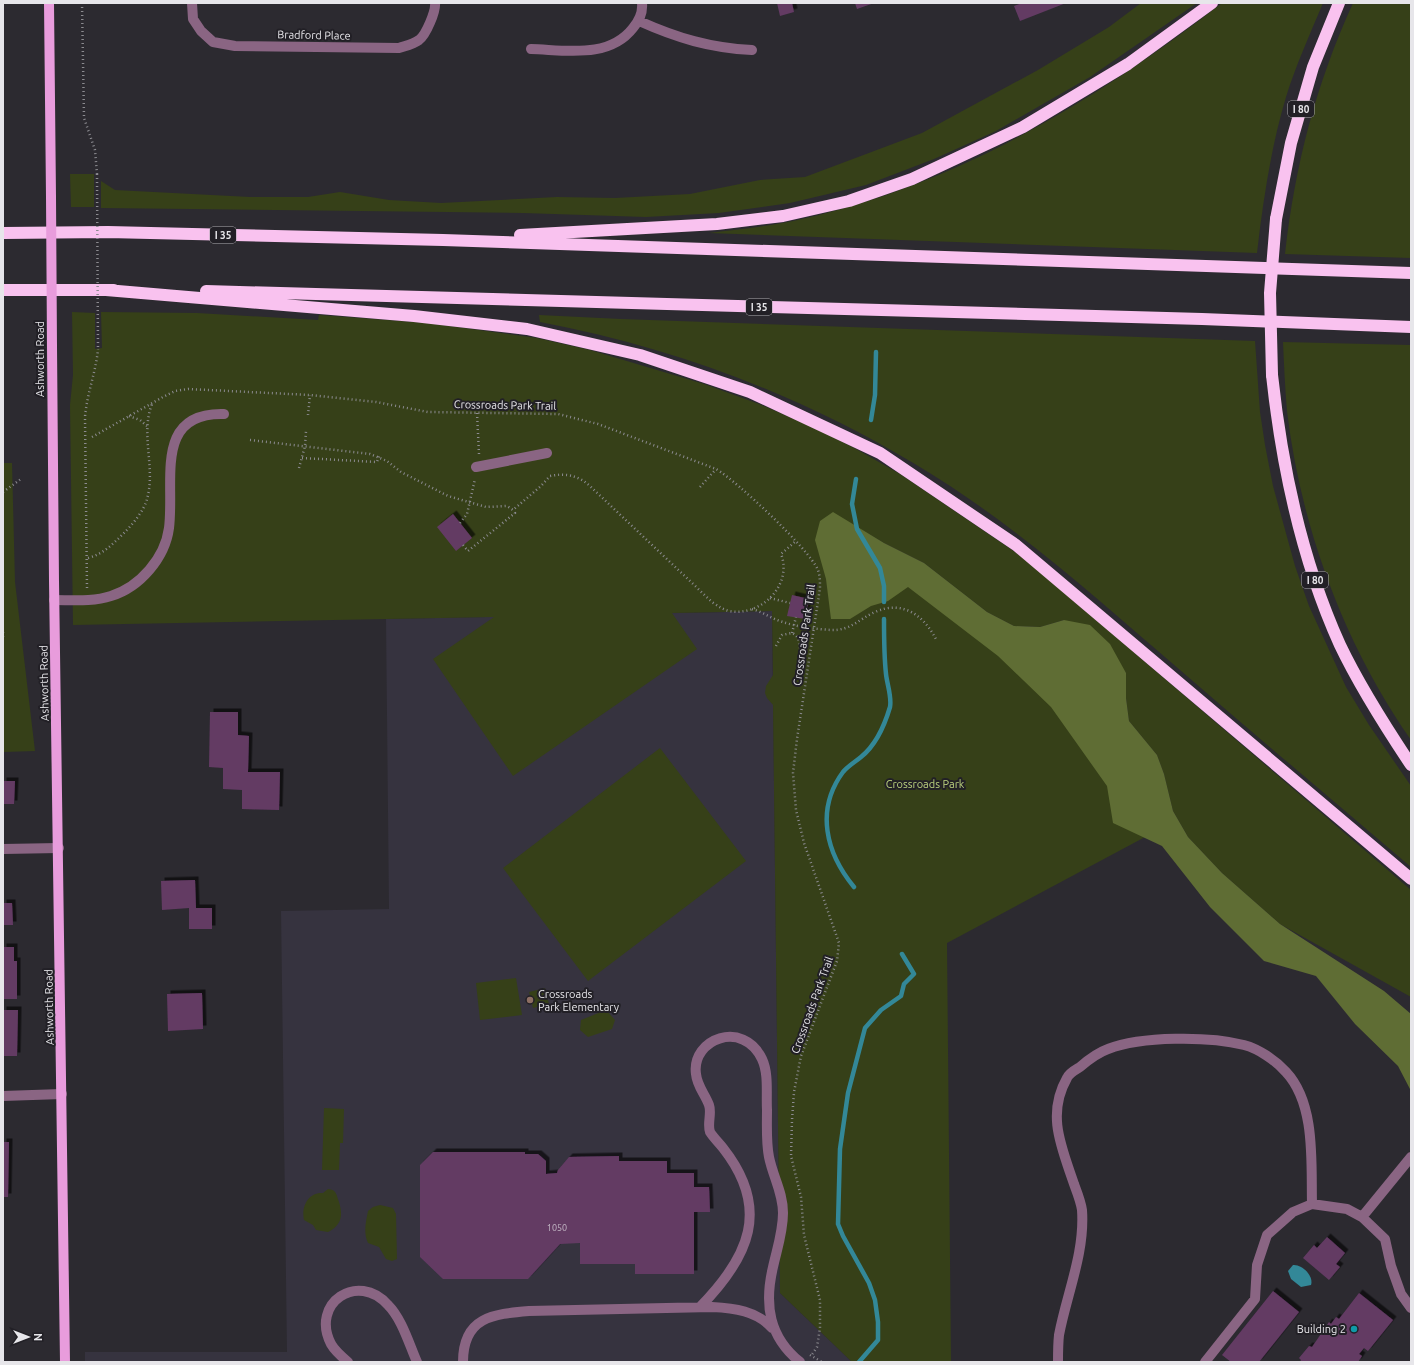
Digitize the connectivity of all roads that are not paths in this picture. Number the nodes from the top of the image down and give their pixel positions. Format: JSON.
{"nodes":[{"id":1,"x":49,"y":3,"type":"edge"},
{"id":2,"x":192,"y":3,"type":"edge"},
{"id":3,"x":435,"y":3,"type":"edge"},
{"id":4,"x":642,"y":3,"type":"edge"},
{"id":5,"x":1212,"y":3,"type":"edge"},
{"id":6,"x":1340,"y":3,"type":"edge"},
{"id":7,"x":639,"y":21,"type":"junction"},
{"id":8,"x":531,"y":49,"type":"dead end"},
{"id":9,"x":752,"y":50,"type":"dead end"},
{"id":10,"x":3,"y":233,"type":"edge"},
{"id":11,"x":443,"y":240,"type":"junction"},
{"id":12,"x":1411,"y":273,"type":"edge"},
{"id":13,"x":3,"y":290,"type":"edge"},
{"id":14,"x":106,"y":290,"type":"junction"},
{"id":15,"x":1411,"y":327,"type":"edge"},
{"id":16,"x":224,"y":414,"type":"dead end"},
{"id":17,"x":547,"y":453,"type":"dead end"},
{"id":18,"x":478,"y":466,"type":"road end"},
{"id":19,"x":54,"y":600,"type":"junction"},
{"id":20,"x":1411,"y":765,"type":"edge"},
{"id":21,"x":59,"y":848,"type":"junction"},
{"id":22,"x":3,"y":849,"type":"edge"},
{"id":23,"x":1411,"y":879,"type":"edge"},
{"id":24,"x":62,"y":1094,"type":"junction"},
{"id":25,"x":3,"y":1096,"type":"edge"},
{"id":26,"x":1411,"y":1157,"type":"edge"},
{"id":27,"x":1312,"y":1204,"type":"junction"},
{"id":28,"x":1362,"y":1217,"type":"junction"},
{"id":29,"x":700,"y":1307,"type":"junction"},
{"id":30,"x":1411,"y":1308,"type":"edge"},
{"id":31,"x":774,"y":1329,"type":"junction"},
{"id":32,"x":65,"y":1362,"type":"edge"},
{"id":33,"x":348,"y":1362,"type":"edge"},
{"id":34,"x":417,"y":1362,"type":"edge"},
{"id":35,"x":463,"y":1362,"type":"edge"},
{"id":36,"x":800,"y":1362,"type":"edge"},
{"id":37,"x":1058,"y":1362,"type":"edge"},
{"id":38,"x":1205,"y":1362,"type":"edge"}],
"edges":[{"from":1,"to":19,"type":"main road","name":"Ashworth Road","bridge":true},
{"from":2,"to":3,"type":"street","name":"Bradford Place"},
{"from":4,"to":7,"type":"street"},
{"from":5,"to":11,"type":"highway"},
{"from":6,"to":20,"type":"highway","number":"I 80","bridge":true},
{"from":7,"to":8,"type":"street"},
{"from":7,"to":9,"type":"street"},
{"from":10,"to":11,"type":"highway","number":"I 35"},
{"from":11,"to":12,"type":"highway","number":"I 35"},
{"from":13,"to":14,"type":"highway","number":"I 35"},
{"from":14,"to":15,"type":"highway","number":"I 35"},
{"from":14,"to":23,"type":"highway"},
{"from":16,"to":19,"type":"street"},
{"from":17,"to":18,"type":"street"},
{"from":19,"to":21,"type":"main road","name":"Ashworth Road"},
{"from":21,"to":22,"type":"street"},
{"from":21,"to":24,"type":"main road","name":"Ashworth Road"},
{"from":24,"to":25,"type":"street"},
{"from":24,"to":32,"type":"main road","name":"Ashworth Road"},
{"from":26,"to":28,"type":"street"},
{"from":27,"to":28,"type":"street"},
{"from":27,"to":37,"type":"street"},
{"from":27,"to":38,"type":"street"},
{"from":28,"to":30,"type":"street"},
{"from":29,"to":31,"type":"street"},
{"from":29,"to":31,"type":"street"},
{"from":29,"to":35,"type":"street"},
{"from":31,"to":36,"type":"street"},
{"from":33,"to":34,"type":"street"}]}
